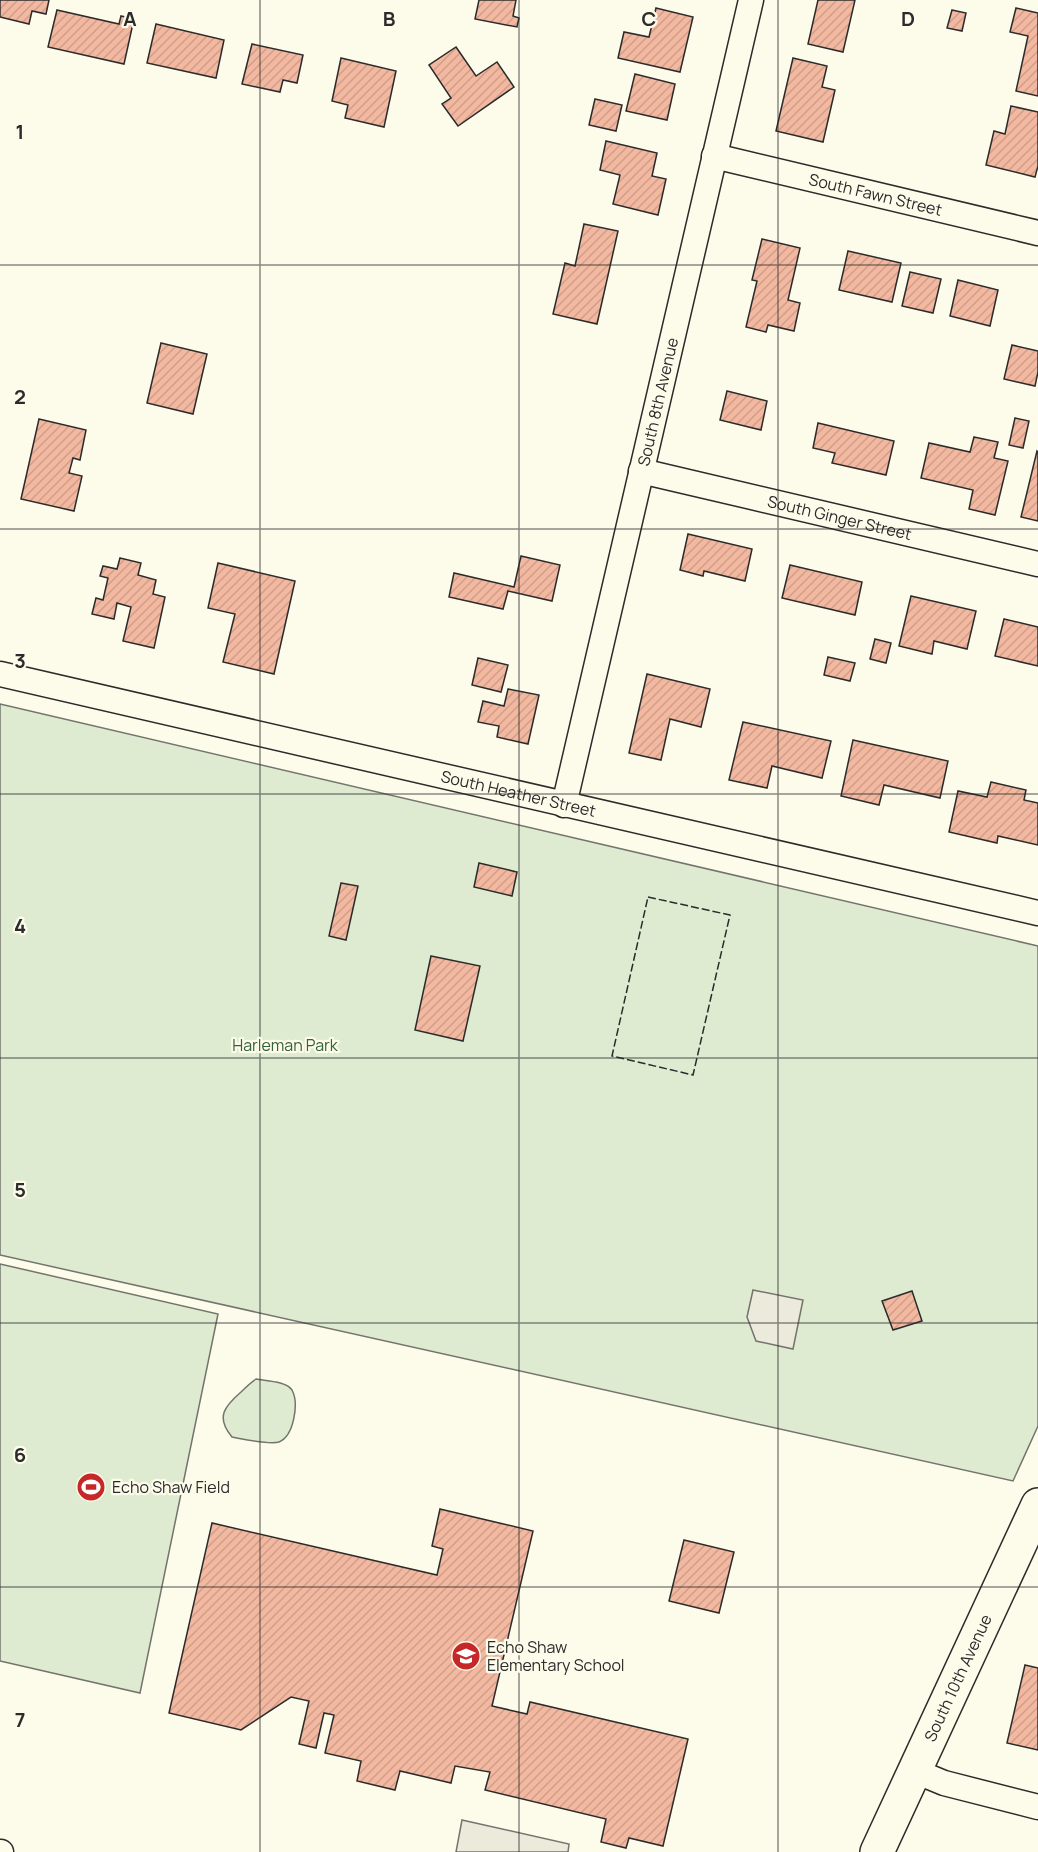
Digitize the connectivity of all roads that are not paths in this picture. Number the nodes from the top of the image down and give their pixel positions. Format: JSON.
{"nodes":[{"id":1,"x":751,"y":0,"type":"edge"},
{"id":2,"x":714,"y":156,"type":"junction"},
{"id":3,"x":1038,"y":233,"type":"edge"},
{"id":4,"x":641,"y":471,"type":"junction"},
{"id":5,"x":1038,"y":564,"type":"edge"},
{"id":6,"x":0,"y":674,"type":"edge"},
{"id":7,"x":564,"y":805,"type":"junction"},
{"id":8,"x":1038,"y":913,"type":"edge"},
{"id":9,"x":1038,"y":1505,"type":"edge"},
{"id":10,"x":915,"y":1771,"type":"junction"},
{"id":11,"x":1038,"y":1807,"type":"edge"},
{"id":12,"x":877,"y":1852,"type":"edge"}],
"edges":[{"from":1,"to":2,"type":"street","name":"South 8th Avenue"},
{"from":2,"to":3,"type":"street","name":"South Fawn Street"},
{"from":2,"to":4,"type":"street","name":"South 8th Avenue"},
{"from":4,"to":5,"type":"street","name":"South Ginger Street"},
{"from":4,"to":7,"type":"street","name":"South 8th Avenue"},
{"from":6,"to":7,"type":"street","name":"South Heather Street"},
{"from":7,"to":8,"type":"street","name":"South Heather Street"},
{"from":9,"to":10,"type":"main road","name":"South 10th Avenue"},
{"from":10,"to":11,"type":"street"},
{"from":10,"to":12,"type":"main road","name":"South 10th Avenue"}]}
